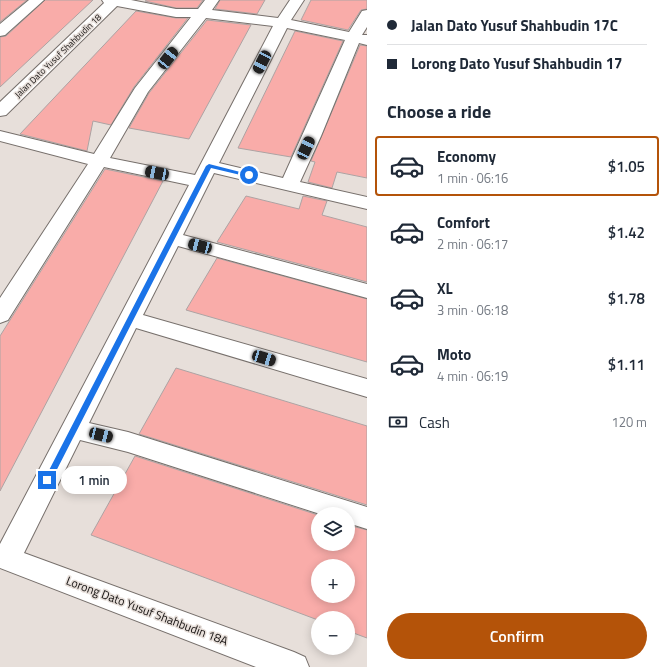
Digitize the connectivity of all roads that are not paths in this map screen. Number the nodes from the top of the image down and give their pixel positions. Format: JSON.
{"nodes":[{"id":1,"x":37,"y":0,"type":"edge"},
{"id":2,"x":113,"y":0,"type":"edge"},
{"id":3,"x":297,"y":0,"type":"edge"},
{"id":4,"x":207,"y":6,"type":"edge"},
{"id":5,"x":367,"y":14,"type":"edge"},
{"id":6,"x":282,"y":23,"type":"junction"},
{"id":7,"x":0,"y":32,"type":"edge"},
{"id":8,"x":360,"y":39,"type":"edge"},
{"id":9,"x":0,"y":111,"type":"edge"},
{"id":10,"x":0,"y":136,"type":"edge"},
{"id":11,"x":99,"y":161,"type":"junction"},
{"id":12,"x":205,"y":174,"type":"junction"},
{"id":13,"x":289,"y":185,"type":"junction"},
{"id":14,"x":367,"y":203,"type":"edge"},
{"id":15,"x":172,"y":238,"type":"junction"},
{"id":16,"x":367,"y":291,"type":"edge"},
{"id":17,"x":0,"y":315,"type":"edge"},
{"id":18,"x":130,"y":319,"type":"junction"},
{"id":19,"x":367,"y":388,"type":"edge"},
{"id":20,"x":74,"y":428,"type":"junction"},
{"id":21,"x":367,"y":518,"type":"edge"},
{"id":22,"x":4,"y":557,"type":"edge"},
{"id":23,"x":294,"y":667,"type":"edge"}],
"edges":[{"from":1,"to":7,"type":"street"},
{"from":2,"to":4,"type":"street"},
{"from":2,"to":9,"type":"street","name":"Jalan Dato Yusuf Shahbudin 18"},
{"from":3,"to":6,"type":"street"},
{"from":4,"to":6,"type":"street"},
{"from":4,"to":11,"type":"street"},
{"from":5,"to":8,"type":"street"},
{"from":6,"to":8,"type":"street"},
{"from":6,"to":12,"type":"street"},
{"from":8,"to":13,"type":"street"},
{"from":10,"to":11,"type":"street"},
{"from":11,"to":12,"type":"street"},
{"from":11,"to":17,"type":"street"},
{"from":12,"to":13,"type":"street"},
{"from":12,"to":15,"type":"street"},
{"from":13,"to":14,"type":"street"},
{"from":15,"to":16,"type":"street"},
{"from":15,"to":18,"type":"street"},
{"from":18,"to":19,"type":"street"},
{"from":18,"to":20,"type":"street"},
{"from":20,"to":21,"type":"street"},
{"from":20,"to":22,"type":"street"},
{"from":22,"to":23,"type":"street","name":"Lorong Dato Yusuf Shahbudin 18A"}]}
